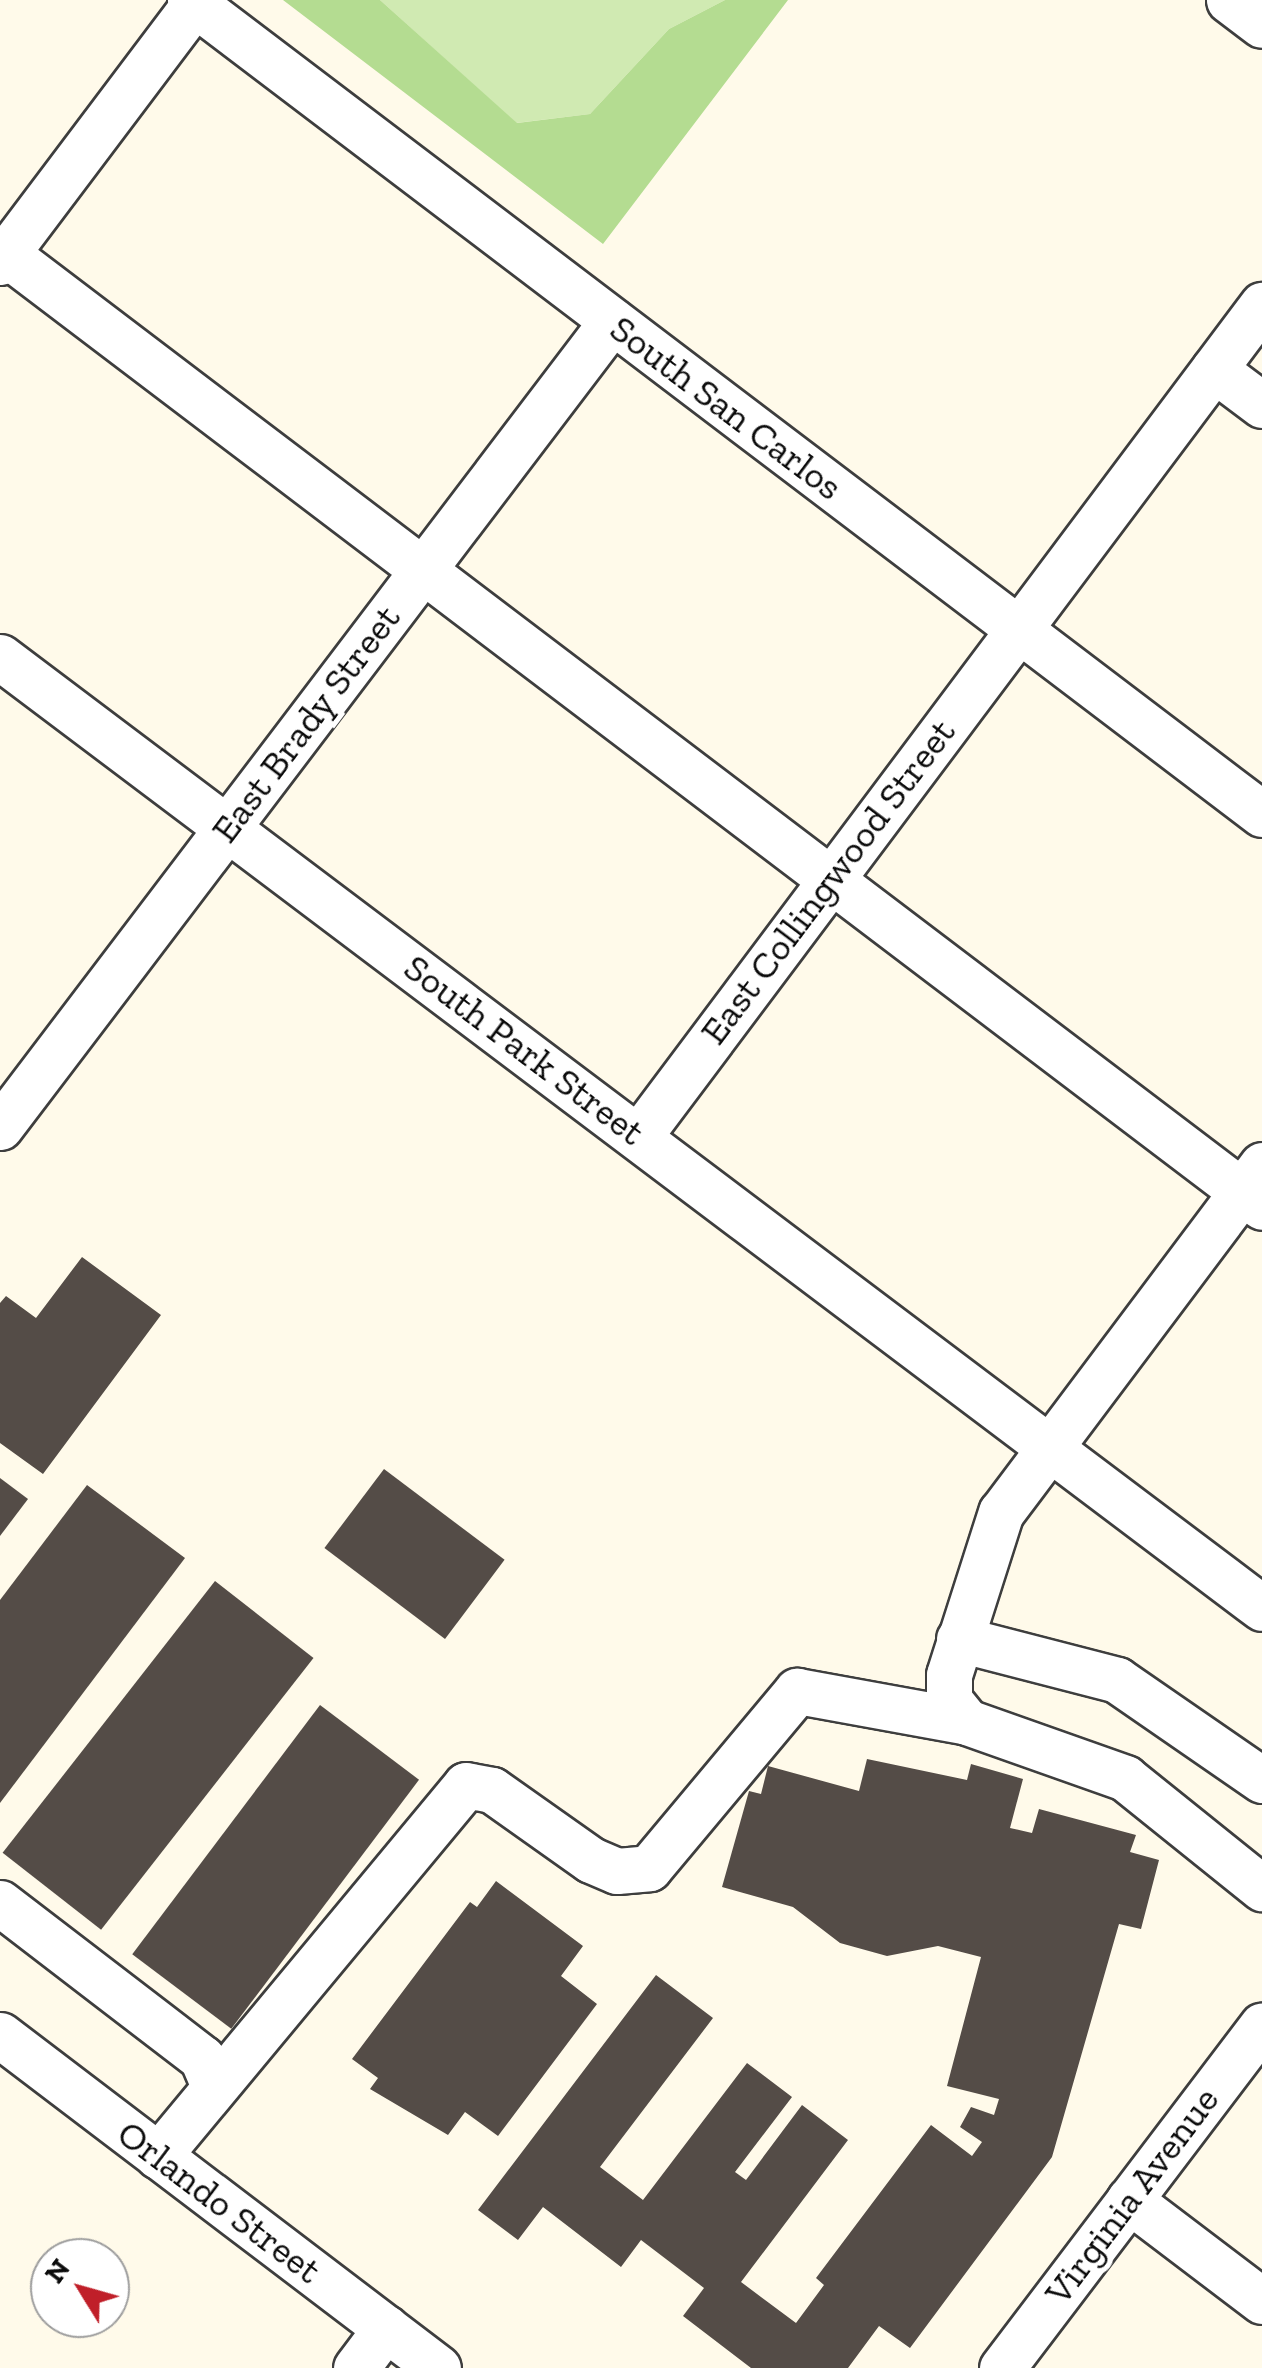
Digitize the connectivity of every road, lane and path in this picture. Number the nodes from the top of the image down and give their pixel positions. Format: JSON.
{"nodes":[{"id":1,"x":1229,"y":0,"type":"edge"},
{"id":2,"x":192,"y":2,"type":"edge"},
{"id":3,"x":1262,"y":25,"type":"edge"},
{"id":4,"x":2,"y":255,"type":"edge"},
{"id":5,"x":1262,"y":306,"type":"edge"},
{"id":6,"x":612,"y":321,"type":"junction"},
{"id":7,"x":1214,"y":369,"type":"junction"},
{"id":8,"x":1262,"y":405,"type":"edge"},
{"id":9,"x":422,"y":571,"type":"junction"},
{"id":10,"x":1018,"y":630,"type":"junction"},
{"id":11,"x":0,"y":657,"type":"edge"},
{"id":12,"x":1262,"y":814,"type":"edge"},
{"id":13,"x":227,"y":828,"type":"junction"},
{"id":14,"x":831,"y":877,"type":"junction"},
{"id":15,"x":0,"y":1127,"type":"edge"},
{"id":16,"x":639,"y":1136,"type":"junction"},
{"id":17,"x":1255,"y":1188,"type":"edge"},
{"id":18,"x":1050,"y":1442,"type":"junction"},
{"id":19,"x":1262,"y":1608,"type":"edge"},
{"id":20,"x":959,"y":1639,"type":"junction"},
{"id":21,"x":967,"y":1722,"type":"junction"},
{"id":22,"x":1262,"y":1780,"type":"edge"},
{"id":23,"x":1259,"y":1878,"type":"edge"},
{"id":24,"x":0,"y":1903,"type":"edge"},
{"id":25,"x":1262,"y":2025,"type":"edge"},
{"id":26,"x":0,"y":2035,"type":"edge"},
{"id":27,"x":212,"y":2082,"type":"junction"},
{"id":28,"x":158,"y":2156,"type":"junction"},
{"id":29,"x":1129,"y":2200,"type":"junction"},
{"id":30,"x":1262,"y":2300,"type":"edge"},
{"id":31,"x":386,"y":2328,"type":"junction"},
{"id":32,"x":356,"y":2368,"type":"edge"},
{"id":33,"x":438,"y":2368,"type":"edge"},
{"id":34,"x":1002,"y":2368,"type":"edge"}],
"edges":[{"from":1,"to":3,"type":"street"},
{"from":2,"to":4,"type":"street"},
{"from":2,"to":6,"type":"street","name":"South San Carlos"},
{"from":4,"to":9,"type":"street"},
{"from":5,"to":7,"type":"street","name":"East Collingwood Street"},
{"from":6,"to":9,"type":"street","name":"East Brady Street"},
{"from":6,"to":10,"type":"street","name":"South San Carlos"},
{"from":7,"to":8,"type":"street"},
{"from":7,"to":10,"type":"street","name":"East Collingwood Street"},
{"from":9,"to":13,"type":"street","name":"East Brady Street"},
{"from":9,"to":14,"type":"street"},
{"from":10,"to":12,"type":"street","name":"South San Carlos"},
{"from":10,"to":14,"type":"street","name":"East Collingwood Street"},
{"from":11,"to":13,"type":"street","name":"South Park Street"},
{"from":13,"to":15,"type":"street","name":"East Brady Street"},
{"from":13,"to":16,"type":"street","name":"South Park Street"},
{"from":14,"to":16,"type":"street","name":"East Collingwood Street"},
{"from":14,"to":17,"type":"street"},
{"from":16,"to":18,"type":"street","name":"South Park Street"},
{"from":17,"to":18,"type":"street"},
{"from":18,"to":19,"type":"street","name":"South Park Street"},
{"from":18,"to":20,"type":"street"},
{"from":20,"to":21,"type":"street"},
{"from":20,"to":22,"type":"street"},
{"from":21,"to":23,"type":"street"},
{"from":21,"to":27,"type":"street"},
{"from":24,"to":27,"type":"street"},
{"from":25,"to":29,"type":"street","name":"Virginia Avenue"},
{"from":26,"to":28,"type":"street","name":"Orlando Street"},
{"from":27,"to":28,"type":"street"},
{"from":28,"to":31,"type":"street","name":"Orlando Street"},
{"from":29,"to":30,"type":"street"},
{"from":29,"to":34,"type":"street","name":"Virginia Avenue"},
{"from":31,"to":32,"type":"street"},
{"from":31,"to":33,"type":"street","name":"Orlando Street"}]}
